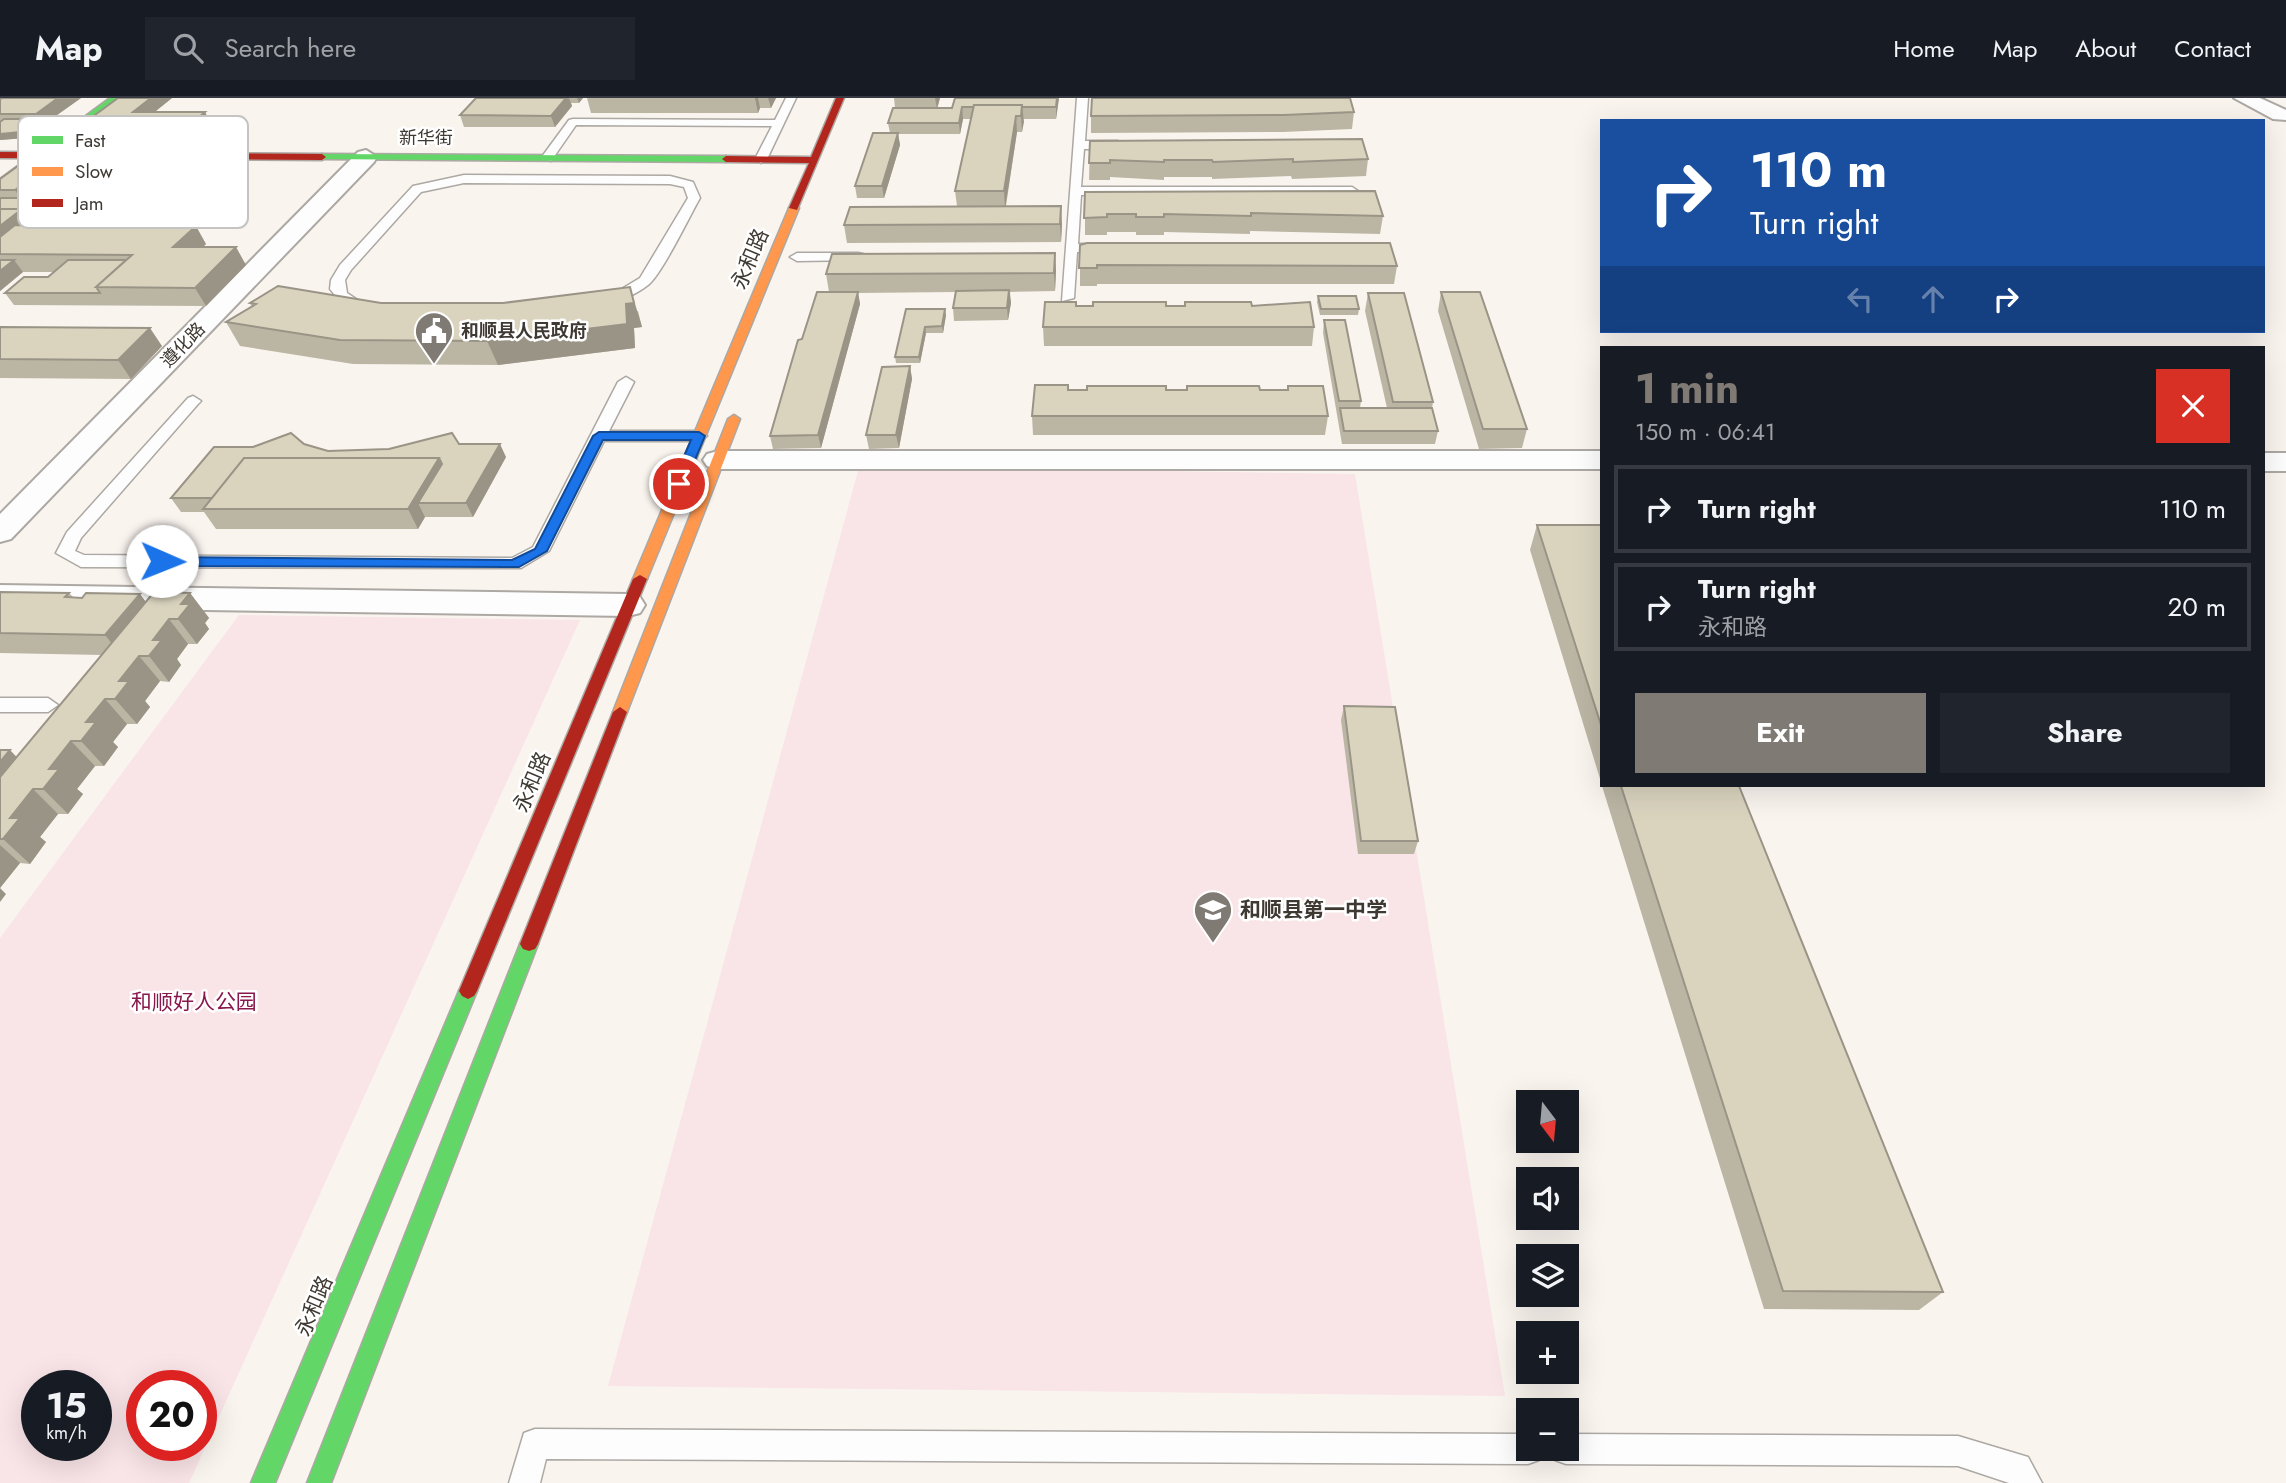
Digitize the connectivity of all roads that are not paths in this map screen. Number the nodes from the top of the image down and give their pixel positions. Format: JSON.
{"nodes":[{"id":1,"x":115,"y":98,"type":"edge"},
{"id":2,"x":791,"y":98,"type":"edge"},
{"id":3,"x":839,"y":98,"type":"edge"},
{"id":4,"x":1082,"y":98,"type":"edge"},
{"id":5,"x":2244,"y":98,"type":"edge"},
{"id":6,"x":2280,"y":114,"type":"dead end"},
{"id":7,"x":91,"y":116,"type":"edge"},
{"id":8,"x":779,"y":123,"type":"junction"},
{"id":9,"x":1078,"y":145,"type":"junction"},
{"id":10,"x":1133,"y":145,"type":"edge"},
{"id":11,"x":0,"y":155,"type":"edge"},
{"id":12,"x":18,"y":155,"type":"edge"},
{"id":13,"x":248,"y":157,"type":"edge"},
{"id":14,"x":366,"y":157,"type":"junction"},
{"id":15,"x":547,"y":158,"type":"junction"},
{"id":16,"x":579,"y":158,"type":"junction"},
{"id":17,"x":761,"y":159,"type":"junction"},
{"id":18,"x":814,"y":160,"type":"junction"},
{"id":19,"x":18,"y":170,"type":"edge"},
{"id":20,"x":564,"y":179,"type":"junction"},
{"id":21,"x":0,"y":183,"type":"edge"},
{"id":22,"x":1075,"y":191,"type":"junction"},
{"id":23,"x":1352,"y":191,"type":"edge"},
{"id":24,"x":1125,"y":248,"type":"edge"},
{"id":25,"x":1066,"y":255,"type":"junction"},
{"id":26,"x":797,"y":258,"type":"dead end"},
{"id":27,"x":879,"y":258,"type":"edge"},
{"id":28,"x":1067,"y":298,"type":"dead end"},
{"id":29,"x":626,"y":382,"type":"dead end"},
{"id":30,"x":193,"y":401,"type":"dead end"},
{"id":31,"x":738,"y":409,"type":"dead end"},
{"id":32,"x":599,"y":436,"type":"junction"},
{"id":33,"x":699,"y":436,"type":"junction"},
{"id":34,"x":718,"y":460,"type":"junction"},
{"id":35,"x":1600,"y":460,"type":"edge"},
{"id":36,"x":2265,"y":462,"type":"edge"},
{"id":37,"x":2286,"y":462,"type":"edge"},
{"id":38,"x":0,"y":532,"type":"edge"},
{"id":39,"x":0,"y":596,"type":"edge"},
{"id":40,"x":628,"y":605,"type":"junction"},
{"id":41,"x":0,"y":705,"type":"edge"},
{"id":42,"x":48,"y":705,"type":"dead end"},
{"id":43,"x":1516,"y":1449,"type":"edge"},
{"id":44,"x":1579,"y":1449,"type":"edge"},
{"id":45,"x":263,"y":1483,"type":"edge"},
{"id":46,"x":319,"y":1483,"type":"edge"},
{"id":47,"x":524,"y":1483,"type":"edge"},
{"id":48,"x":2026,"y":1483,"type":"edge"}],
"edges":[{"from":1,"to":7,"type":"main road"},
{"from":2,"to":8,"type":"lane"},
{"from":3,"to":18,"type":"main road","name":"永和路"},
{"from":4,"to":9,"type":"lane"},
{"from":5,"to":6,"type":"street"},
{"from":8,"to":15,"type":"lane"},
{"from":8,"to":17,"type":"lane"},
{"from":9,"to":10,"type":"lane"},
{"from":9,"to":22,"type":"lane"},
{"from":11,"to":12,"type":"main road","name":"新华街"},
{"from":13,"to":14,"type":"main road","name":"新华街"},
{"from":14,"to":15,"type":"main road","name":"新华街"},
{"from":14,"to":38,"type":"street","name":"遵化路"},
{"from":15,"to":16,"type":"main road","name":"新华街"},
{"from":16,"to":17,"type":"main road","name":"新华街"},
{"from":16,"to":20,"type":"lane"},
{"from":17,"to":18,"type":"main road","name":"新华街"},
{"from":18,"to":33,"type":"main road","name":"永和路"},
{"from":19,"to":21,"type":"main road"},
{"from":20,"to":20,"type":"lane"},
{"from":22,"to":23,"type":"lane"},
{"from":22,"to":25,"type":"lane"},
{"from":24,"to":25,"type":"lane"},
{"from":25,"to":28,"type":"lane"},
{"from":26,"to":27,"type":"lane"},
{"from":29,"to":32,"type":"lane"},
{"from":30,"to":32,"type":"lane"},
{"from":31,"to":34,"type":"main road"},
{"from":32,"to":33,"type":"lane"},
{"from":33,"to":40,"type":"main road","name":"永和路"},
{"from":34,"to":35,"type":"street"},
{"from":34,"to":46,"type":"main road"},
{"from":36,"to":37,"type":"street"},
{"from":39,"to":40,"type":"street"},
{"from":40,"to":45,"type":"main road","name":"永和路"},
{"from":41,"to":42,"type":"lane"},
{"from":43,"to":47,"type":"lane"},
{"from":44,"to":48,"type":"lane"}]}
